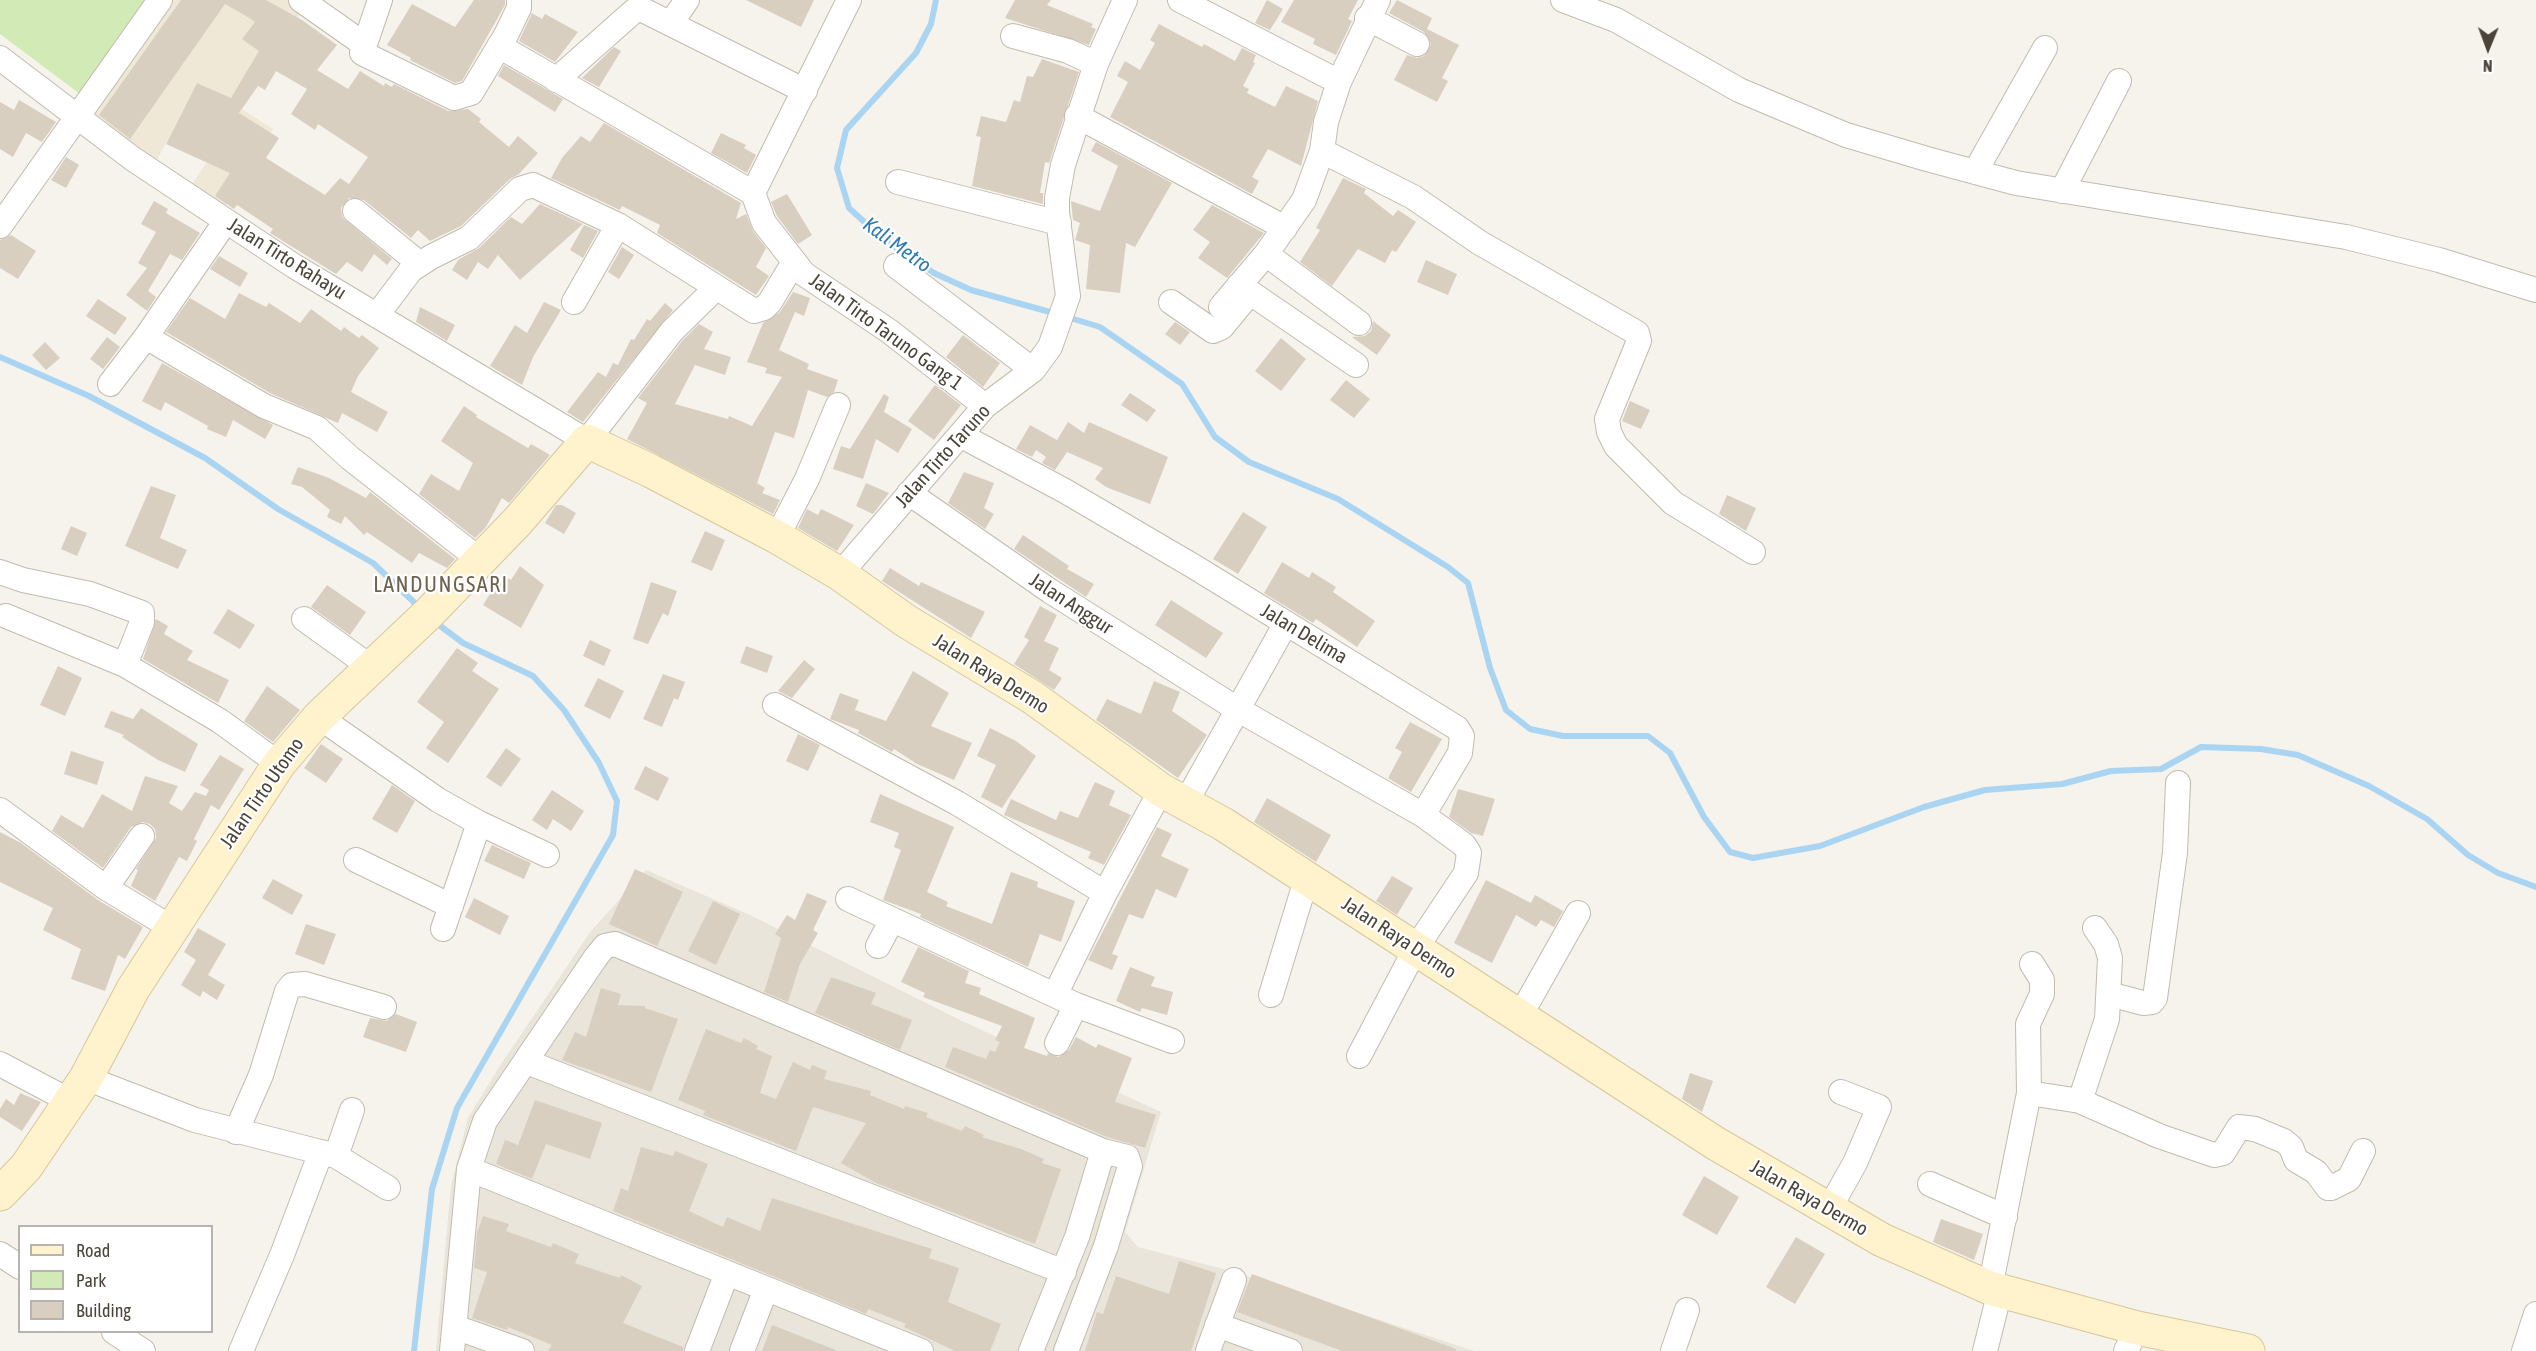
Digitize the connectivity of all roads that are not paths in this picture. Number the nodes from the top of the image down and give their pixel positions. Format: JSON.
{"nodes":[{"id":1,"x":160,"y":0,"type":"edge"},
{"id":2,"x":301,"y":0,"type":"edge"},
{"id":3,"x":380,"y":0,"type":"edge"},
{"id":4,"x":519,"y":0,"type":"edge"},
{"id":5,"x":687,"y":0,"type":"edge"},
{"id":6,"x":849,"y":0,"type":"edge"},
{"id":7,"x":1125,"y":0,"type":"edge"},
{"id":8,"x":1180,"y":0,"type":"edge"},
{"id":9,"x":1563,"y":0,"type":"edge"},
{"id":10,"x":1372,"y":9,"type":"edge"},
{"id":11,"x":671,"y":23,"type":"junction"},
{"id":12,"x":1013,"y":36,"type":"dead end"},
{"id":13,"x":1417,"y":44,"type":"dead end"},
{"id":14,"x":365,"y":45,"type":"junction"},
{"id":15,"x":499,"y":46,"type":"junction"},
{"id":16,"x":2045,"y":48,"type":"dead end"},
{"id":17,"x":0,"y":58,"type":"edge"},
{"id":18,"x":1096,"y":64,"type":"junction"},
{"id":19,"x":556,"y":80,"type":"junction"},
{"id":20,"x":2119,"y":81,"type":"dead end"},
{"id":21,"x":1339,"y":82,"type":"junction"},
{"id":22,"x":805,"y":91,"type":"junction"},
{"id":23,"x":79,"y":117,"type":"junction"},
{"id":24,"x":1077,"y":117,"type":"junction"},
{"id":25,"x":1322,"y":151,"type":"junction"},
{"id":26,"x":1975,"y":172,"type":"junction"},
{"id":27,"x":898,"y":182,"type":"dead end"},
{"id":28,"x":2062,"y":191,"type":"junction"},
{"id":29,"x":753,"y":193,"type":"junction"},
{"id":30,"x":355,"y":212,"type":"dead end"},
{"id":31,"x":226,"y":221,"type":"junction"},
{"id":32,"x":1059,"y":223,"type":"junction"},
{"id":33,"x":618,"y":225,"type":"junction"},
{"id":34,"x":0,"y":226,"type":"edge"},
{"id":35,"x":1285,"y":228,"type":"junction"},
{"id":36,"x":1266,"y":254,"type":"junction"},
{"id":37,"x":794,"y":262,"type":"junction"},
{"id":38,"x":420,"y":264,"type":"junction"},
{"id":39,"x":897,"y":266,"type":"dead end"},
{"id":40,"x":716,"y":288,"type":"junction"},
{"id":41,"x":1245,"y":289,"type":"junction"},
{"id":42,"x":2536,"y":290,"type":"edge"},
{"id":43,"x":574,"y":302,"type":"dead end"},
{"id":44,"x":1171,"y":302,"type":"dead end"},
{"id":45,"x":1221,"y":307,"type":"dead end"},
{"id":46,"x":377,"y":315,"type":"junction"},
{"id":47,"x":1359,"y":323,"type":"dead end"},
{"id":48,"x":146,"y":337,"type":"junction"},
{"id":49,"x":1356,"y":365,"type":"dead end"},
{"id":50,"x":1033,"y":370,"type":"junction"},
{"id":51,"x":110,"y":384,"type":"dead end"},
{"id":52,"x":838,"y":405,"type":"dead end"},
{"id":53,"x":986,"y":406,"type":"junction"},
{"id":54,"x":960,"y":435,"type":"junction"},
{"id":55,"x":587,"y":441,"type":"junction"},
{"id":56,"x":909,"y":493,"type":"junction"},
{"id":57,"x":777,"y":537,"type":"junction"},
{"id":58,"x":1753,"y":552,"type":"dead end"},
{"id":59,"x":480,"y":560,"type":"junction"},
{"id":60,"x":0,"y":572,"type":"edge"},
{"id":61,"x":840,"y":574,"type":"junction"},
{"id":62,"x":6,"y":616,"type":"dead end"},
{"id":63,"x":304,"y":619,"type":"dead end"},
{"id":64,"x":1286,"y":623,"type":"junction"},
{"id":65,"x":124,"y":665,"type":"junction"},
{"id":66,"x":372,"y":668,"type":"junction"},
{"id":67,"x":775,"y":705,"type":"dead end"},
{"id":68,"x":1238,"y":709,"type":"junction"},
{"id":69,"x":319,"y":717,"type":"junction"},
{"id":70,"x":279,"y":764,"type":"junction"},
{"id":71,"x":2178,"y":783,"type":"dead end"},
{"id":72,"x":1173,"y":797,"type":"junction"},
{"id":73,"x":0,"y":810,"type":"edge"},
{"id":74,"x":1423,"y":815,"type":"junction"},
{"id":75,"x":479,"y":823,"type":"junction"},
{"id":76,"x":142,"y":836,"type":"dead end"},
{"id":77,"x":547,"y":855,"type":"dead end"},
{"id":78,"x":356,"y":860,"type":"dead end"},
{"id":79,"x":1306,"y":880,"type":"junction"},
{"id":80,"x":106,"y":888,"type":"junction"},
{"id":81,"x":1105,"y":893,"type":"junction"},
{"id":82,"x":848,"y":899,"type":"dead end"},
{"id":83,"x":451,"y":906,"type":"junction"},
{"id":84,"x":1578,"y":913,"type":"dead end"},
{"id":85,"x":892,"y":920,"type":"junction"},
{"id":86,"x":172,"y":928,"type":"junction"},
{"id":87,"x":2095,"y":928,"type":"dead end"},
{"id":88,"x":443,"y":929,"type":"dead end"},
{"id":89,"x":878,"y":946,"type":"dead end"},
{"id":90,"x":1416,"y":948,"type":"junction"},
{"id":91,"x":2032,"y":964,"type":"dead end"},
{"id":92,"x":2109,"y":994,"type":"junction"},
{"id":93,"x":1271,"y":995,"type":"dead end"},
{"id":94,"x":1065,"y":1000,"type":"junction"},
{"id":95,"x":384,"y":1007,"type":"dead end"},
{"id":96,"x":1520,"y":1016,"type":"junction"},
{"id":97,"x":1172,"y":1041,"type":"dead end"},
{"id":98,"x":1058,"y":1043,"type":"dead end"},
{"id":99,"x":1359,"y":1056,"type":"dead end"},
{"id":100,"x":527,"y":1062,"type":"junction"},
{"id":101,"x":0,"y":1064,"type":"edge"},
{"id":102,"x":78,"y":1089,"type":"junction"},
{"id":103,"x":1841,"y":1092,"type":"dead end"},
{"id":104,"x":2029,"y":1093,"type":"junction"},
{"id":105,"x":2080,"y":1101,"type":"junction"},
{"id":106,"x":352,"y":1110,"type":"dead end"},
{"id":107,"x":236,"y":1132,"type":"junction"},
{"id":108,"x":1103,"y":1151,"type":"junction"},
{"id":109,"x":2363,"y":1151,"type":"dead end"},
{"id":110,"x":328,"y":1154,"type":"junction"},
{"id":111,"x":469,"y":1169,"type":"junction"},
{"id":112,"x":1929,"y":1184,"type":"dead end"},
{"id":113,"x":388,"y":1188,"type":"dead end"},
{"id":114,"x":0,"y":1194,"type":"edge"},
{"id":115,"x":1828,"y":1211,"type":"junction"},
{"id":116,"x":2006,"y":1217,"type":"junction"},
{"id":117,"x":0,"y":1254,"type":"edge"},
{"id":118,"x":18,"y":1267,"type":"edge"},
{"id":119,"x":1064,"y":1272,"type":"junction"},
{"id":120,"x":726,"y":1273,"type":"junction"},
{"id":121,"x":1234,"y":1280,"type":"dead end"},
{"id":122,"x":766,"y":1289,"type":"junction"},
{"id":123,"x":1995,"y":1289,"type":"junction"},
{"id":124,"x":1687,"y":1310,"type":"dead end"},
{"id":125,"x":2536,"y":1314,"type":"edge"},
{"id":126,"x":1217,"y":1325,"type":"junction"},
{"id":127,"x":455,"y":1327,"type":"junction"},
{"id":128,"x":116,"y":1333,"type":"edge"},
{"id":129,"x":2132,"y":1340,"type":"edge"},
{"id":130,"x":143,"y":1351,"type":"edge"},
{"id":131,"x":242,"y":1351,"type":"edge"},
{"id":132,"x":452,"y":1351,"type":"edge"},
{"id":133,"x":522,"y":1351,"type":"edge"},
{"id":134,"x":697,"y":1351,"type":"edge"},
{"id":135,"x":742,"y":1351,"type":"edge"},
{"id":136,"x":921,"y":1351,"type":"edge"},
{"id":137,"x":1031,"y":1351,"type":"edge"},
{"id":138,"x":1066,"y":1351,"type":"edge"},
{"id":139,"x":1208,"y":1351,"type":"edge"},
{"id":140,"x":1290,"y":1351,"type":"edge"},
{"id":141,"x":1673,"y":1351,"type":"edge"},
{"id":142,"x":1985,"y":1351,"type":"edge"},
{"id":143,"x":2248,"y":1351,"type":"edge"},
{"id":144,"x":2524,"y":1351,"type":"edge"}],
"edges":[{"from":1,"to":23,"type":"street"},
{"from":2,"to":14,"type":"street"},
{"from":3,"to":14,"type":"street"},
{"from":4,"to":15,"type":"street"},
{"from":5,"to":11,"type":"street"},
{"from":6,"to":22,"type":"street"},
{"from":7,"to":18,"type":"street","name":"Jalan Tirto Taruno"},
{"from":8,"to":21,"type":"street"},
{"from":9,"to":26,"type":"street"},
{"from":10,"to":13,"type":"street"},
{"from":10,"to":21,"type":"street"},
{"from":11,"to":19,"type":"street"},
{"from":11,"to":22,"type":"street"},
{"from":12,"to":18,"type":"street"},
{"from":14,"to":15,"type":"street"},
{"from":15,"to":19,"type":"street"},
{"from":16,"to":26,"type":"street"},
{"from":17,"to":23,"type":"street","name":"Jalan Tirto Rahayu"},
{"from":18,"to":24,"type":"street","name":"Jalan Tirto Taruno"},
{"from":19,"to":29,"type":"street"},
{"from":20,"to":28,"type":"street"},
{"from":21,"to":25,"type":"street"},
{"from":22,"to":29,"type":"street"},
{"from":23,"to":31,"type":"street","name":"Jalan Tirto Rahayu"},
{"from":23,"to":34,"type":"street"},
{"from":24,"to":32,"type":"street","name":"Jalan Tirto Taruno"},
{"from":24,"to":35,"type":"street"},
{"from":25,"to":35,"type":"street"},
{"from":25,"to":58,"type":"street"},
{"from":26,"to":28,"type":"street"},
{"from":27,"to":32,"type":"street"},
{"from":28,"to":42,"type":"street"},
{"from":29,"to":37,"type":"street","name":"Jalan Tirto Taruno Gang 1"},
{"from":30,"to":38,"type":"street"},
{"from":31,"to":46,"type":"street","name":"Jalan Tirto Rahayu"},
{"from":31,"to":48,"type":"street"},
{"from":32,"to":50,"type":"street","name":"Jalan Tirto Taruno"},
{"from":33,"to":38,"type":"street"},
{"from":33,"to":40,"type":"street"},
{"from":33,"to":43,"type":"street"},
{"from":35,"to":36,"type":"street"},
{"from":36,"to":41,"type":"street"},
{"from":36,"to":47,"type":"street"},
{"from":37,"to":40,"type":"street"},
{"from":37,"to":53,"type":"street","name":"Jalan Tirto Taruno Gang 1"},
{"from":38,"to":46,"type":"street"},
{"from":39,"to":50,"type":"street"},
{"from":40,"to":55,"type":"street"},
{"from":41,"to":44,"type":"street"},
{"from":41,"to":45,"type":"street"},
{"from":41,"to":49,"type":"street"},
{"from":46,"to":55,"type":"street","name":"Jalan Tirto Rahayu"},
{"from":48,"to":51,"type":"street"},
{"from":48,"to":59,"type":"street"},
{"from":50,"to":53,"type":"street","name":"Jalan Tirto Taruno"},
{"from":52,"to":57,"type":"street"},
{"from":53,"to":54,"type":"street","name":"Jalan Tirto Taruno"},
{"from":54,"to":56,"type":"street","name":"Jalan Tirto Taruno"},
{"from":54,"to":64,"type":"street","name":"Jalan Delima"},
{"from":55,"to":57,"type":"street","name":"Jalan Raya Dermo"},
{"from":55,"to":59,"type":"street","name":"Jalan Tirto Utomo"},
{"from":56,"to":61,"type":"street","name":"Jalan Tirto Taruno"},
{"from":56,"to":68,"type":"street","name":"Jalan Anggur"},
{"from":57,"to":61,"type":"street","name":"Jalan Raya Dermo"},
{"from":59,"to":66,"type":"street","name":"Jalan Tirto Utomo"},
{"from":60,"to":65,"type":"street"},
{"from":61,"to":72,"type":"street","name":"Jalan Raya Dermo"},
{"from":62,"to":65,"type":"street"},
{"from":63,"to":66,"type":"street"},
{"from":64,"to":68,"type":"street"},
{"from":64,"to":74,"type":"street","name":"Jalan Delima"},
{"from":65,"to":70,"type":"street"},
{"from":66,"to":69,"type":"street","name":"Jalan Tirto Utomo"},
{"from":67,"to":81,"type":"street"},
{"from":68,"to":72,"type":"street"},
{"from":68,"to":74,"type":"street","name":"Jalan Anggur"},
{"from":69,"to":70,"type":"street","name":"Jalan Tirto Utomo"},
{"from":69,"to":75,"type":"street"},
{"from":70,"to":86,"type":"street","name":"Jalan Tirto Utomo"},
{"from":71,"to":92,"type":"street"},
{"from":72,"to":79,"type":"street","name":"Jalan Raya Dermo"},
{"from":72,"to":81,"type":"street"},
{"from":73,"to":80,"type":"street"},
{"from":74,"to":90,"type":"street","name":"Jalan Anggur"},
{"from":75,"to":77,"type":"street"},
{"from":75,"to":83,"type":"street"},
{"from":76,"to":80,"type":"street"},
{"from":78,"to":83,"type":"street"},
{"from":79,"to":90,"type":"street","name":"Jalan Raya Dermo"},
{"from":79,"to":93,"type":"street"},
{"from":80,"to":86,"type":"street"},
{"from":81,"to":94,"type":"street"},
{"from":82,"to":85,"type":"street"},
{"from":83,"to":88,"type":"street"},
{"from":84,"to":96,"type":"street"},
{"from":85,"to":89,"type":"street"},
{"from":85,"to":94,"type":"street"},
{"from":86,"to":102,"type":"street","name":"Jalan Tirto Utomo"},
{"from":87,"to":92,"type":"street"},
{"from":90,"to":96,"type":"street","name":"Jalan Raya Dermo"},
{"from":90,"to":99,"type":"street","name":"Jalan Anggur"},
{"from":91,"to":104,"type":"street"},
{"from":92,"to":105,"type":"street"},
{"from":94,"to":97,"type":"street"},
{"from":94,"to":98,"type":"street"},
{"from":95,"to":107,"type":"street"},
{"from":96,"to":115,"type":"street","name":"Jalan Raya Dermo"},
{"from":100,"to":108,"type":"street"},
{"from":100,"to":111,"type":"street"},
{"from":100,"to":119,"type":"street"},
{"from":101,"to":102,"type":"street"},
{"from":102,"to":107,"type":"street"},
{"from":102,"to":114,"type":"street","name":"Jalan Tirto Utomo"},
{"from":103,"to":115,"type":"street"},
{"from":104,"to":105,"type":"street"},
{"from":104,"to":116,"type":"street"},
{"from":105,"to":109,"type":"street"},
{"from":106,"to":110,"type":"street"},
{"from":107,"to":110,"type":"street"},
{"from":108,"to":119,"type":"street"},
{"from":108,"to":138,"type":"street"},
{"from":110,"to":113,"type":"street"},
{"from":110,"to":131,"type":"street"},
{"from":111,"to":120,"type":"street"},
{"from":111,"to":127,"type":"street"},
{"from":112,"to":116,"type":"street"},
{"from":115,"to":123,"type":"street","name":"Jalan Raya Dermo"},
{"from":116,"to":123,"type":"street"},
{"from":117,"to":118,"type":"street"},
{"from":119,"to":137,"type":"street"},
{"from":120,"to":122,"type":"street"},
{"from":120,"to":134,"type":"street"},
{"from":121,"to":126,"type":"street"},
{"from":122,"to":135,"type":"street"},
{"from":122,"to":136,"type":"street"},
{"from":123,"to":129,"type":"street","name":"Jalan Raya Dermo"},
{"from":123,"to":142,"type":"street"},
{"from":124,"to":141,"type":"street"},
{"from":125,"to":144,"type":"street"},
{"from":126,"to":139,"type":"street"},
{"from":126,"to":140,"type":"street"},
{"from":127,"to":132,"type":"street"},
{"from":127,"to":133,"type":"street"},
{"from":128,"to":130,"type":"street"},
{"from":129,"to":143,"type":"street","name":"Jalan Raya Dermo"}]}
